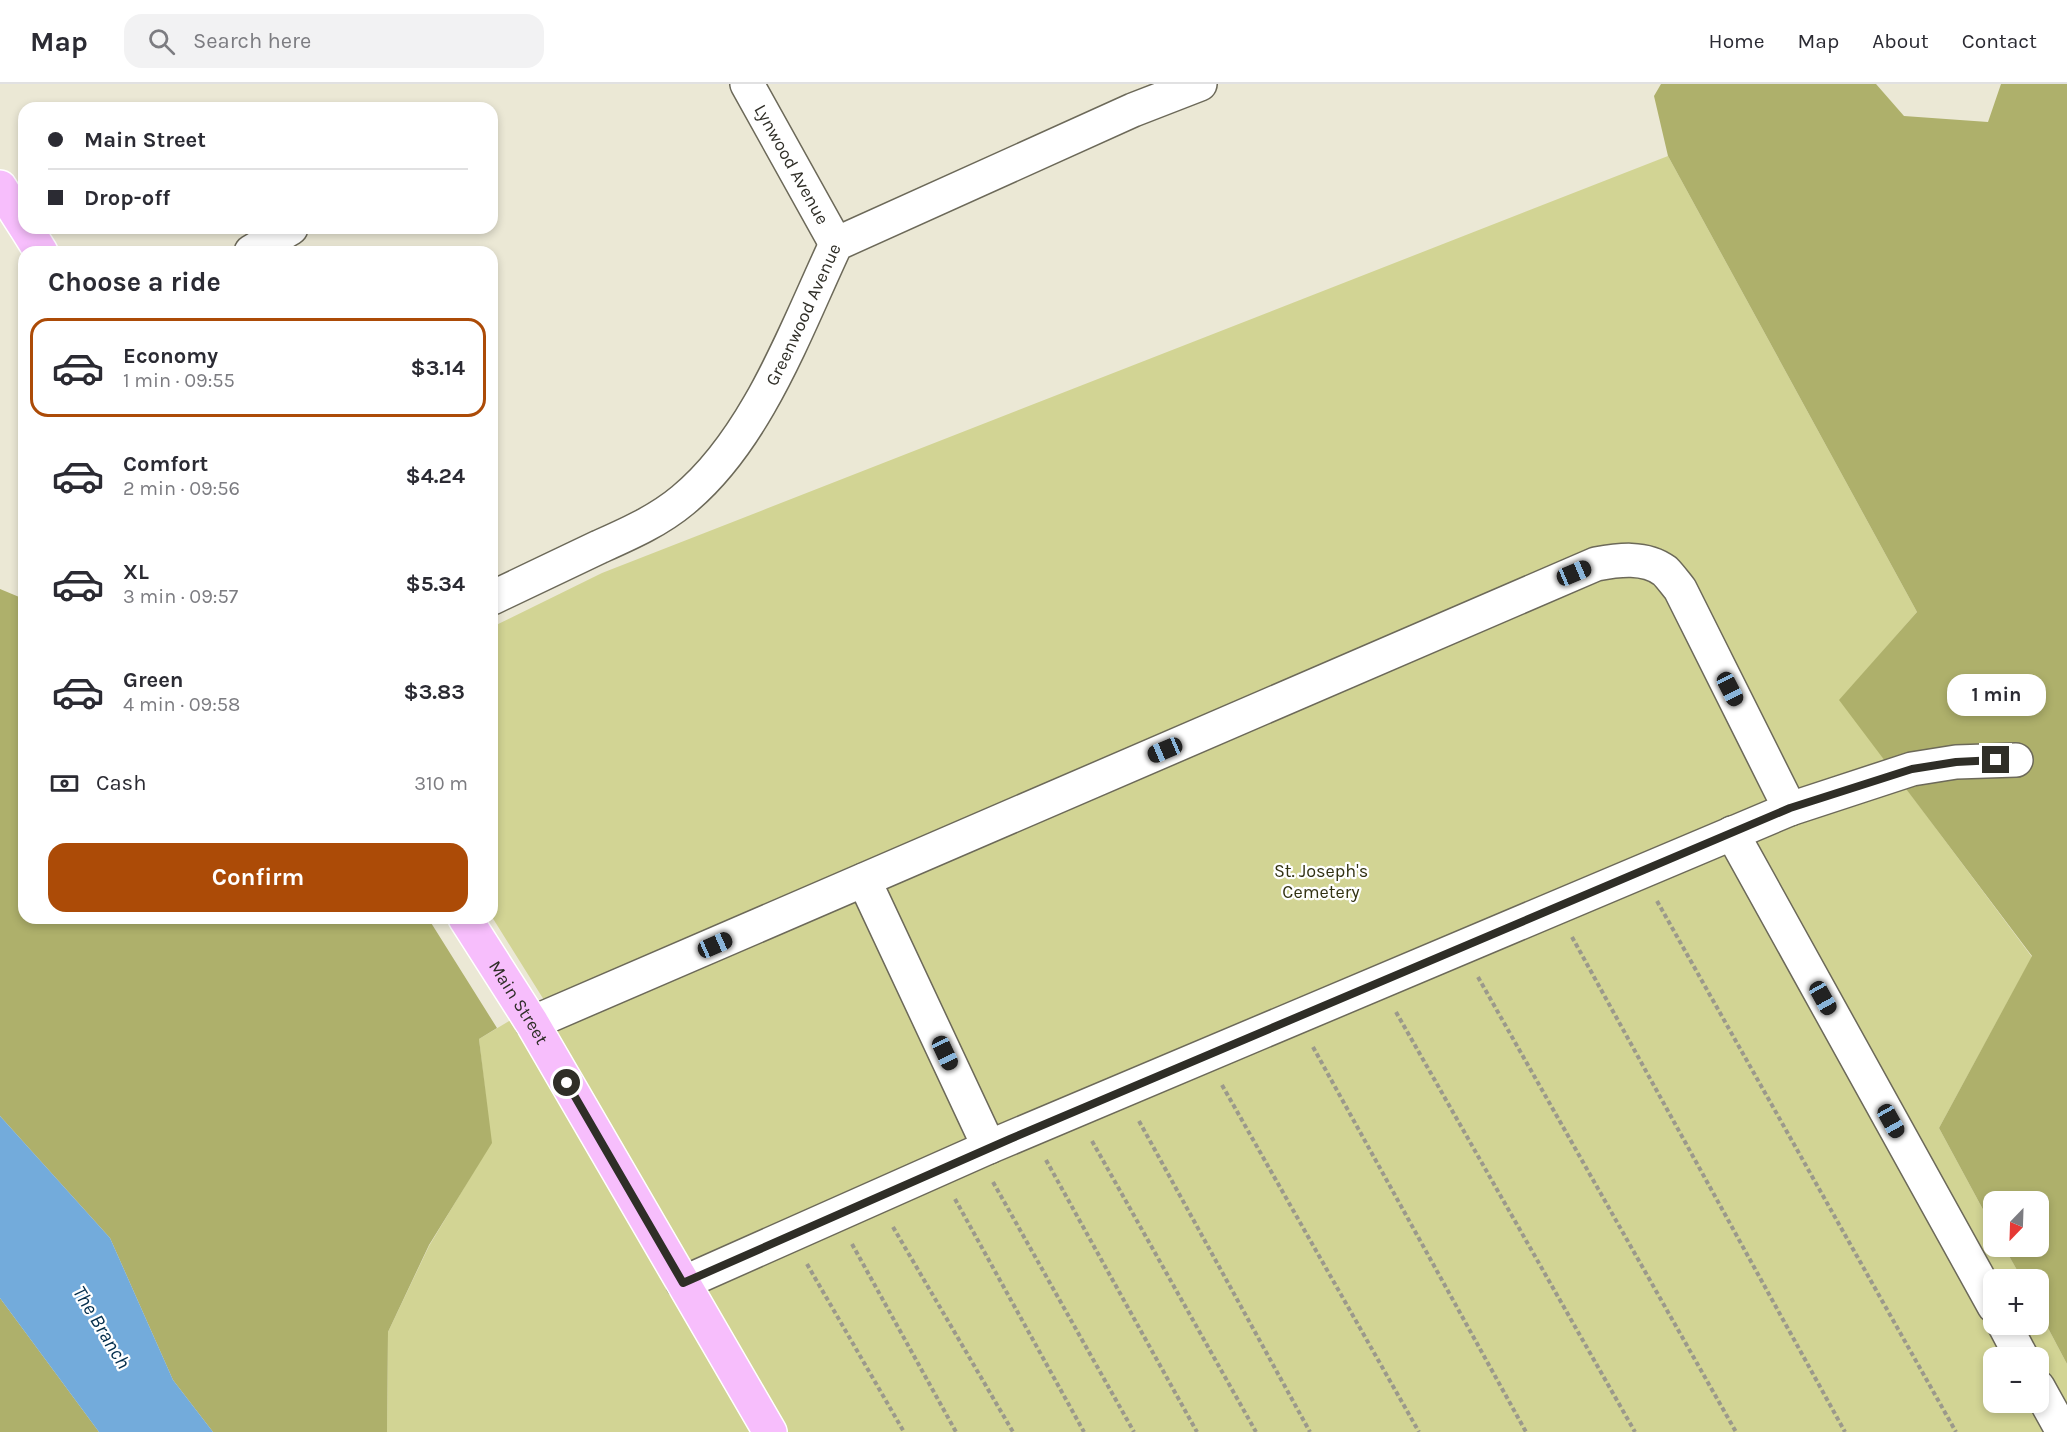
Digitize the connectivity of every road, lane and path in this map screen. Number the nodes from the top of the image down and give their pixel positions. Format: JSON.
{"nodes":[{"id":1,"x":747,"y":84,"type":"edge"},
{"id":2,"x":1200,"y":84,"type":"edge"},
{"id":3,"x":0,"y":187,"type":"edge"},
{"id":4,"x":18,"y":215,"type":"edge"},
{"id":5,"x":281,"y":234,"type":"edge"},
{"id":6,"x":837,"y":244,"type":"junction"},
{"id":7,"x":261,"y":246,"type":"edge"},
{"id":8,"x":498,"y":595,"type":"edge"},
{"id":9,"x":2016,"y":760,"type":"dead end"},
{"id":10,"x":1790,"y":808,"type":"junction"},
{"id":11,"x":1732,"y":833,"type":"junction"},
{"id":12,"x":1640,"y":872,"type":"junction"},
{"id":13,"x":864,"y":880,"type":"junction"},
{"id":14,"x":1556,"y":907,"type":"junction"},
{"id":15,"x":469,"y":924,"type":"edge"},
{"id":16,"x":1461,"y":948,"type":"junction"},
{"id":17,"x":1380,"y":982,"type":"junction"},
{"id":18,"x":1297,"y":1017,"type":"junction"},
{"id":19,"x":532,"y":1023,"type":"junction"},
{"id":20,"x":1205,"y":1056,"type":"junction"},
{"id":21,"x":1122,"y":1091,"type":"junction"},
{"id":22,"x":1075,"y":1111,"type":"junction"},
{"id":23,"x":1030,"y":1130,"type":"junction"},
{"id":24,"x":983,"y":1150,"type":"junction"},
{"id":25,"x":939,"y":1170,"type":"junction"},
{"id":26,"x":876,"y":1197,"type":"junction"},
{"id":27,"x":836,"y":1215,"type":"junction"},
{"id":28,"x":790,"y":1235,"type":"junction"},
{"id":29,"x":683,"y":1283,"type":"junction"},
{"id":30,"x":1983,"y":1286,"type":"edge"},
{"id":31,"x":2049,"y":1407,"type":"edge"},
{"id":32,"x":770,"y":1432,"type":"edge"},
{"id":33,"x":904,"y":1432,"type":"edge"},
{"id":34,"x":956,"y":1432,"type":"edge"},
{"id":35,"x":1013,"y":1432,"type":"edge"},
{"id":36,"x":1084,"y":1432,"type":"edge"},
{"id":37,"x":1134,"y":1432,"type":"edge"},
{"id":38,"x":1197,"y":1432,"type":"edge"},
{"id":39,"x":1256,"y":1432,"type":"edge"},
{"id":40,"x":1310,"y":1432,"type":"edge"},
{"id":41,"x":1419,"y":1432,"type":"edge"},
{"id":42,"x":1526,"y":1432,"type":"edge"},
{"id":43,"x":1635,"y":1432,"type":"edge"},
{"id":44,"x":1736,"y":1432,"type":"edge"},
{"id":45,"x":1845,"y":1432,"type":"edge"},
{"id":46,"x":1956,"y":1432,"type":"edge"},
{"id":47,"x":2063,"y":1432,"type":"edge"}],
"edges":[{"from":1,"to":6,"type":"street","name":"Lynwood Avenue"},
{"from":2,"to":6,"type":"street","name":"Greenwood Avenue"},
{"from":3,"to":4,"type":"highway"},
{"from":5,"to":7,"type":"street"},
{"from":6,"to":8,"type":"street","name":"Greenwood Avenue"},
{"from":9,"to":10,"type":"street"},
{"from":10,"to":11,"type":"street"},
{"from":10,"to":13,"type":"street"},
{"from":11,"to":12,"type":"street"},
{"from":11,"to":30,"type":"street"},
{"from":12,"to":14,"type":"street"},
{"from":12,"to":46,"type":"path"},
{"from":13,"to":19,"type":"street"},
{"from":13,"to":24,"type":"street"},
{"from":14,"to":16,"type":"street"},
{"from":14,"to":45,"type":"path"},
{"from":15,"to":19,"type":"highway","name":"Main Street"},
{"from":16,"to":17,"type":"street"},
{"from":16,"to":44,"type":"path"},
{"from":17,"to":18,"type":"street"},
{"from":17,"to":43,"type":"path"},
{"from":18,"to":20,"type":"street"},
{"from":18,"to":42,"type":"path"},
{"from":19,"to":29,"type":"highway","name":"Main Street"},
{"from":20,"to":21,"type":"street"},
{"from":20,"to":41,"type":"path"},
{"from":21,"to":22,"type":"street"},
{"from":21,"to":40,"type":"path"},
{"from":22,"to":23,"type":"street"},
{"from":22,"to":39,"type":"path"},
{"from":23,"to":24,"type":"street"},
{"from":23,"to":38,"type":"path"},
{"from":24,"to":25,"type":"street"},
{"from":24,"to":37,"type":"path"},
{"from":25,"to":26,"type":"street"},
{"from":25,"to":36,"type":"path"},
{"from":26,"to":27,"type":"street"},
{"from":26,"to":35,"type":"path"},
{"from":27,"to":28,"type":"street"},
{"from":27,"to":34,"type":"path"},
{"from":28,"to":29,"type":"street"},
{"from":28,"to":33,"type":"path"},
{"from":29,"to":32,"type":"highway","name":"Main Street"},
{"from":31,"to":47,"type":"street"}]}
